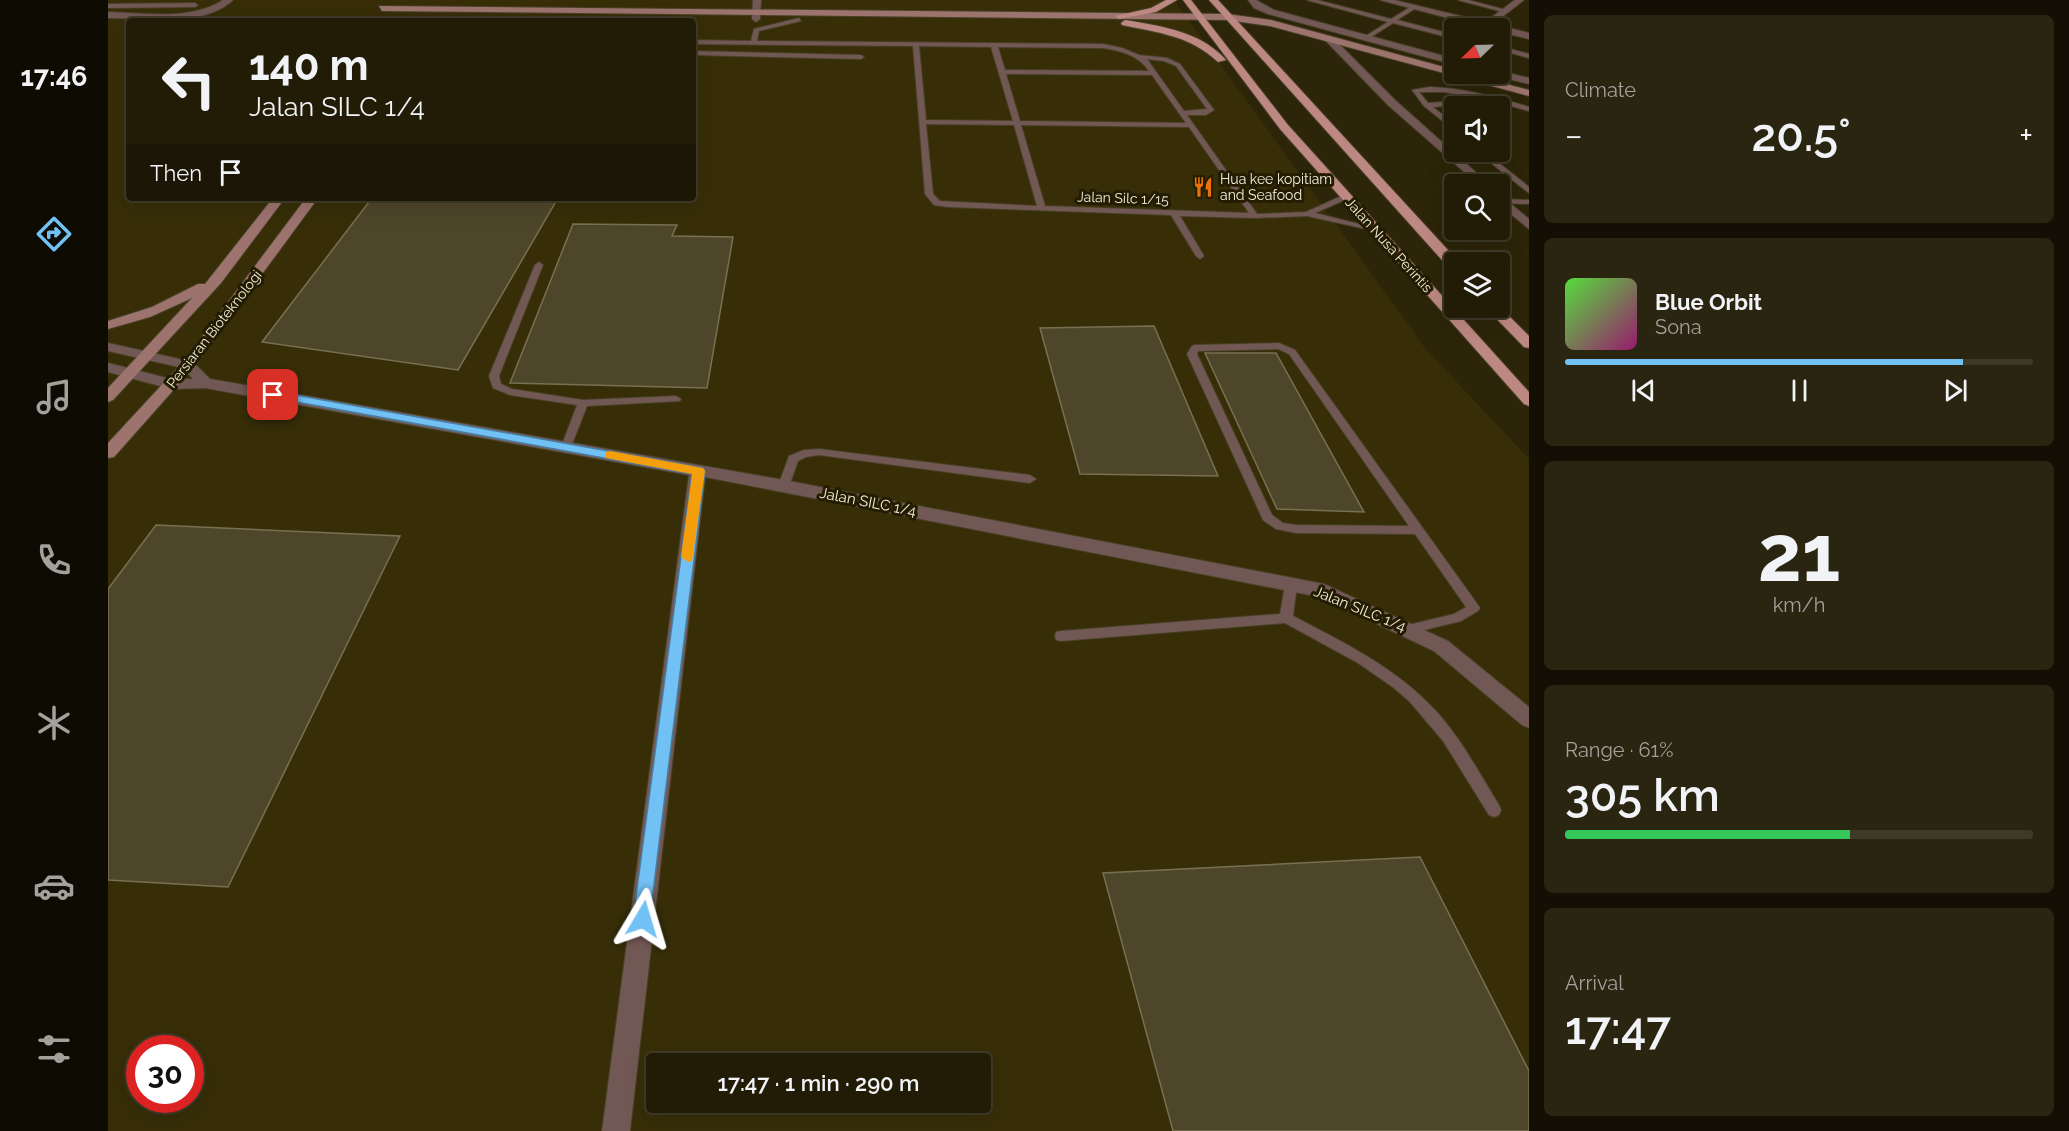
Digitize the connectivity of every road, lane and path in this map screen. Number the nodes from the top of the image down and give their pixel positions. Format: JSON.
{"nodes":[{"id":1,"x":229,"y":0,"type":"edge"},
{"id":2,"x":419,"y":0,"type":"edge"},
{"id":3,"x":757,"y":0,"type":"edge"},
{"id":4,"x":1173,"y":0,"type":"edge"},
{"id":5,"x":1187,"y":0,"type":"edge"},
{"id":6,"x":1213,"y":0,"type":"edge"},
{"id":7,"x":1252,"y":0,"type":"edge"},
{"id":8,"x":1310,"y":0,"type":"edge"},
{"id":9,"x":1384,"y":0,"type":"edge"},
{"id":10,"x":1461,"y":0,"type":"edge"},
{"id":11,"x":1520,"y":0,"type":"edge"},
{"id":12,"x":195,"y":5,"type":"dead end"},
{"id":13,"x":108,"y":6,"type":"edge"},
{"id":14,"x":1414,"y":7,"type":"junction"},
{"id":15,"x":381,"y":8,"type":"edge"},
{"id":16,"x":404,"y":8,"type":"edge"},
{"id":17,"x":1503,"y":10,"type":"junction"},
{"id":18,"x":471,"y":13,"type":"junction"},
{"id":19,"x":108,"y":15,"type":"edge"},
{"id":20,"x":755,"y":16,"type":"junction"},
{"id":21,"x":456,"y":18,"type":"edge"},
{"id":22,"x":990,"y":18,"type":"junction"},
{"id":23,"x":1271,"y":18,"type":"junction"},
{"id":24,"x":1457,"y":18,"type":"edge"},
{"id":25,"x":1493,"y":18,"type":"edge"},
{"id":26,"x":1122,"y":19,"type":"junction"},
{"id":27,"x":798,"y":20,"type":"junction"},
{"id":28,"x":1202,"y":20,"type":"junction"},
{"id":29,"x":1230,"y":20,"type":"junction"},
{"id":30,"x":1392,"y":21,"type":"junction"},
{"id":31,"x":1510,"y":32,"type":"edge"},
{"id":32,"x":1444,"y":34,"type":"edge"},
{"id":33,"x":1529,"y":36,"type":"edge"},
{"id":34,"x":1366,"y":38,"type":"junction"},
{"id":35,"x":1329,"y":39,"type":"junction"},
{"id":36,"x":696,"y":42,"type":"edge"},
{"id":37,"x":753,"y":43,"type":"junction"},
{"id":38,"x":916,"y":44,"type":"junction"},
{"id":39,"x":994,"y":45,"type":"junction"},
{"id":40,"x":1510,"y":51,"type":"edge"},
{"id":41,"x":696,"y":53,"type":"edge"},
{"id":42,"x":1529,"y":56,"type":"edge"},
{"id":43,"x":861,"y":57,"type":"dead end"},
{"id":44,"x":1141,"y":57,"type":"junction"},
{"id":45,"x":1444,"y":59,"type":"edge"},
{"id":46,"x":1002,"y":72,"type":"junction"},
{"id":47,"x":1154,"y":73,"type":"junction"},
{"id":48,"x":1510,"y":76,"type":"edge"},
{"id":49,"x":1529,"y":81,"type":"edge"},
{"id":50,"x":1529,"y":93,"type":"edge"},
{"id":51,"x":1479,"y":96,"type":"edge"},
{"id":52,"x":1444,"y":104,"type":"edge"},
{"id":53,"x":1510,"y":104,"type":"edge"},
{"id":54,"x":1426,"y":105,"type":"junction"},
{"id":55,"x":1529,"y":109,"type":"edge"},
{"id":56,"x":1182,"y":113,"type":"junction"},
{"id":57,"x":1444,"y":120,"type":"edge"},
{"id":58,"x":923,"y":122,"type":"junction"},
{"id":59,"x":1018,"y":123,"type":"junction"},
{"id":60,"x":1191,"y":125,"type":"junction"},
{"id":61,"x":1284,"y":127,"type":"junction"},
{"id":62,"x":1494,"y":162,"type":"edge"},
{"id":63,"x":1473,"y":174,"type":"edge"},
{"id":64,"x":1529,"y":191,"type":"edge"},
{"id":65,"x":1346,"y":196,"type":"junction"},
{"id":66,"x":277,"y":201,"type":"edge"},
{"id":67,"x":310,"y":201,"type":"edge"},
{"id":68,"x":1510,"y":201,"type":"edge"},
{"id":69,"x":1529,"y":202,"type":"edge"},
{"id":70,"x":1042,"y":208,"type":"junction"},
{"id":71,"x":1510,"y":208,"type":"edge"},
{"id":72,"x":1174,"y":213,"type":"junction"},
{"id":73,"x":1307,"y":214,"type":"junction"},
{"id":74,"x":1255,"y":216,"type":"junction"},
{"id":75,"x":1529,"y":225,"type":"edge"},
{"id":76,"x":1375,"y":229,"type":"junction"},
{"id":77,"x":1444,"y":254,"type":"edge"},
{"id":78,"x":1200,"y":256,"type":"dead end"},
{"id":79,"x":539,"y":265,"type":"dead end"},
{"id":80,"x":216,"y":280,"type":"junction"},
{"id":81,"x":1503,"y":318,"type":"edge"},
{"id":82,"x":108,"y":325,"type":"edge"},
{"id":83,"x":1529,"y":344,"type":"edge"},
{"id":84,"x":108,"y":347,"type":"edge"},
{"id":85,"x":146,"y":356,"type":"junction"},
{"id":86,"x":188,"y":365,"type":"junction"},
{"id":87,"x":108,"y":368,"type":"edge"},
{"id":88,"x":130,"y":373,"type":"junction"},
{"id":89,"x":205,"y":382,"type":"junction"},
{"id":90,"x":171,"y":384,"type":"junction"},
{"id":91,"x":108,"y":397,"type":"edge"},
{"id":92,"x":676,"y":399,"type":"dead end"},
{"id":93,"x":1529,"y":401,"type":"edge"},
{"id":94,"x":584,"y":403,"type":"junction"},
{"id":95,"x":566,"y":447,"type":"junction"},
{"id":96,"x":108,"y":453,"type":"edge"},
{"id":97,"x":698,"y":471,"type":"junction"},
{"id":98,"x":1030,"y":479,"type":"dead end"},
{"id":99,"x":784,"y":486,"type":"junction"},
{"id":100,"x":1419,"y":530,"type":"junction"},
{"id":101,"x":1291,"y":585,"type":"junction"},
{"id":102,"x":1286,"y":618,"type":"junction"},
{"id":103,"x":1408,"y":629,"type":"junction"},
{"id":104,"x":1061,"y":636,"type":"dead end"},
{"id":105,"x":1529,"y":719,"type":"edge"},
{"id":106,"x":1494,"y":810,"type":"dead end"},
{"id":107,"x":616,"y":1131,"type":"edge"}],
"edges":[{"from":1,"to":19,"type":"street"},
{"from":2,"to":18,"type":"street"},
{"from":3,"to":20,"type":"street"},
{"from":4,"to":26,"type":"main road"},
{"from":5,"to":28,"type":"main road","name":"Jalan Nusa Perintis"},
{"from":6,"to":29,"type":"main road"},
{"from":7,"to":23,"type":"street"},
{"from":8,"to":30,"type":"lane"},
{"from":9,"to":14,"type":"street"},
{"from":10,"to":17,"type":"lane"},
{"from":11,"to":17,"type":"street"},
{"from":12,"to":13,"type":"lane"},
{"from":14,"to":24,"type":"street"},
{"from":14,"to":30,"type":"lane"},
{"from":15,"to":16,"type":"street"},
{"from":16,"to":18,"type":"street"},
{"from":17,"to":25,"type":"street"},
{"from":18,"to":20,"type":"street"},
{"from":18,"to":21,"type":"street"},
{"from":20,"to":22,"type":"street"},
{"from":20,"to":27,"type":"street"},
{"from":22,"to":26,"type":"street"},
{"from":22,"to":27,"type":"street"},
{"from":23,"to":29,"type":"street"},
{"from":23,"to":34,"type":"street"},
{"from":23,"to":35,"type":"street"},
{"from":26,"to":28,"type":"street"},
{"from":26,"to":61,"type":"main road"},
{"from":27,"to":37,"type":"lane"},
{"from":28,"to":29,"type":"street"},
{"from":28,"to":61,"type":"main road","name":"Jalan Nusa Perintis"},
{"from":29,"to":77,"type":"main road"},
{"from":30,"to":32,"type":"lane"},
{"from":30,"to":34,"type":"lane"},
{"from":31,"to":33,"type":"street"},
{"from":34,"to":45,"type":"street"},
{"from":35,"to":50,"type":"street"},
{"from":35,"to":63,"type":"street"},
{"from":36,"to":37,"type":"lane"},
{"from":37,"to":38,"type":"lane"},
{"from":38,"to":39,"type":"lane"},
{"from":38,"to":58,"type":"lane"},
{"from":39,"to":44,"type":"lane"},
{"from":39,"to":46,"type":"lane"},
{"from":40,"to":42,"type":"lane"},
{"from":41,"to":43,"type":"lane"},
{"from":44,"to":47,"type":"lane"},
{"from":44,"to":56,"type":"lane"},
{"from":46,"to":47,"type":"lane"},
{"from":46,"to":59,"type":"lane"},
{"from":47,"to":56,"type":"lane"},
{"from":48,"to":49,"type":"street"},
{"from":51,"to":54,"type":"lane"},
{"from":52,"to":54,"type":"lane"},
{"from":53,"to":55,"type":"lane"},
{"from":54,"to":57,"type":"lane"},
{"from":56,"to":60,"type":"lane"},
{"from":58,"to":59,"type":"lane"},
{"from":58,"to":70,"type":"lane","name":"Jalan Silc 1/15"},
{"from":59,"to":60,"type":"lane"},
{"from":59,"to":70,"type":"lane"},
{"from":60,"to":74,"type":"lane"},
{"from":61,"to":65,"type":"main road","name":"Jalan Nusa Perintis"},
{"from":62,"to":64,"type":"lane"},
{"from":65,"to":73,"type":"lane","name":"Jalan Silc 1/15"},
{"from":65,"to":76,"type":"main road","name":"Jalan Nusa Perintis"},
{"from":66,"to":80,"type":"street","name":"Persiaran Bioteknologi"},
{"from":67,"to":86,"type":"street","name":"Persiaran Bioteknologi"},
{"from":68,"to":69,"type":"lane"},
{"from":70,"to":72,"type":"lane","name":"Jalan Silc 1/15"},
{"from":71,"to":75,"type":"street"},
{"from":72,"to":74,"type":"lane","name":"Jalan Silc 1/15"},
{"from":72,"to":78,"type":"lane"},
{"from":73,"to":74,"type":"lane","name":"Jalan Silc 1/15"},
{"from":73,"to":76,"type":"lane","name":"Jalan Silc 1/15"},
{"from":76,"to":93,"type":"main road","name":"Jalan Nusa Perintis"},
{"from":79,"to":94,"type":"lane"},
{"from":80,"to":82,"type":"street"},
{"from":80,"to":85,"type":"street","name":"Persiaran Bioteknologi"},
{"from":81,"to":83,"type":"main road"},
{"from":84,"to":85,"type":"street"},
{"from":85,"to":86,"type":"street"},
{"from":85,"to":88,"type":"street","name":"Persiaran Bioteknologi"},
{"from":86,"to":89,"type":"street"},
{"from":86,"to":90,"type":"street","name":"Persiaran Bioteknologi"},
{"from":87,"to":88,"type":"street","name":"Jalan SILC 1/4"},
{"from":88,"to":90,"type":"street","name":"Jalan SILC 1/4"},
{"from":88,"to":91,"type":"street","name":"Persiaran Bioteknologi"},
{"from":89,"to":90,"type":"street","name":"Jalan SILC 1/4"},
{"from":89,"to":95,"type":"street","name":"Jalan SILC 1/4"},
{"from":90,"to":96,"type":"street","name":"Persiaran Bioteknologi"},
{"from":92,"to":94,"type":"lane"},
{"from":94,"to":95,"type":"lane"},
{"from":95,"to":97,"type":"street","name":"Jalan SILC 1/4"},
{"from":97,"to":99,"type":"street","name":"Jalan SILC 1/4"},
{"from":97,"to":107,"type":"street"},
{"from":98,"to":99,"type":"lane"},
{"from":99,"to":101,"type":"street","name":"Jalan SILC 1/4"},
{"from":100,"to":100,"type":"lane"},
{"from":100,"to":103,"type":"lane"},
{"from":101,"to":102,"type":"lane"},
{"from":101,"to":103,"type":"street","name":"Jalan SILC 1/4"},
{"from":102,"to":104,"type":"lane"},
{"from":102,"to":106,"type":"lane"},
{"from":103,"to":105,"type":"street","name":"Jalan SILC 1/4"}]}
